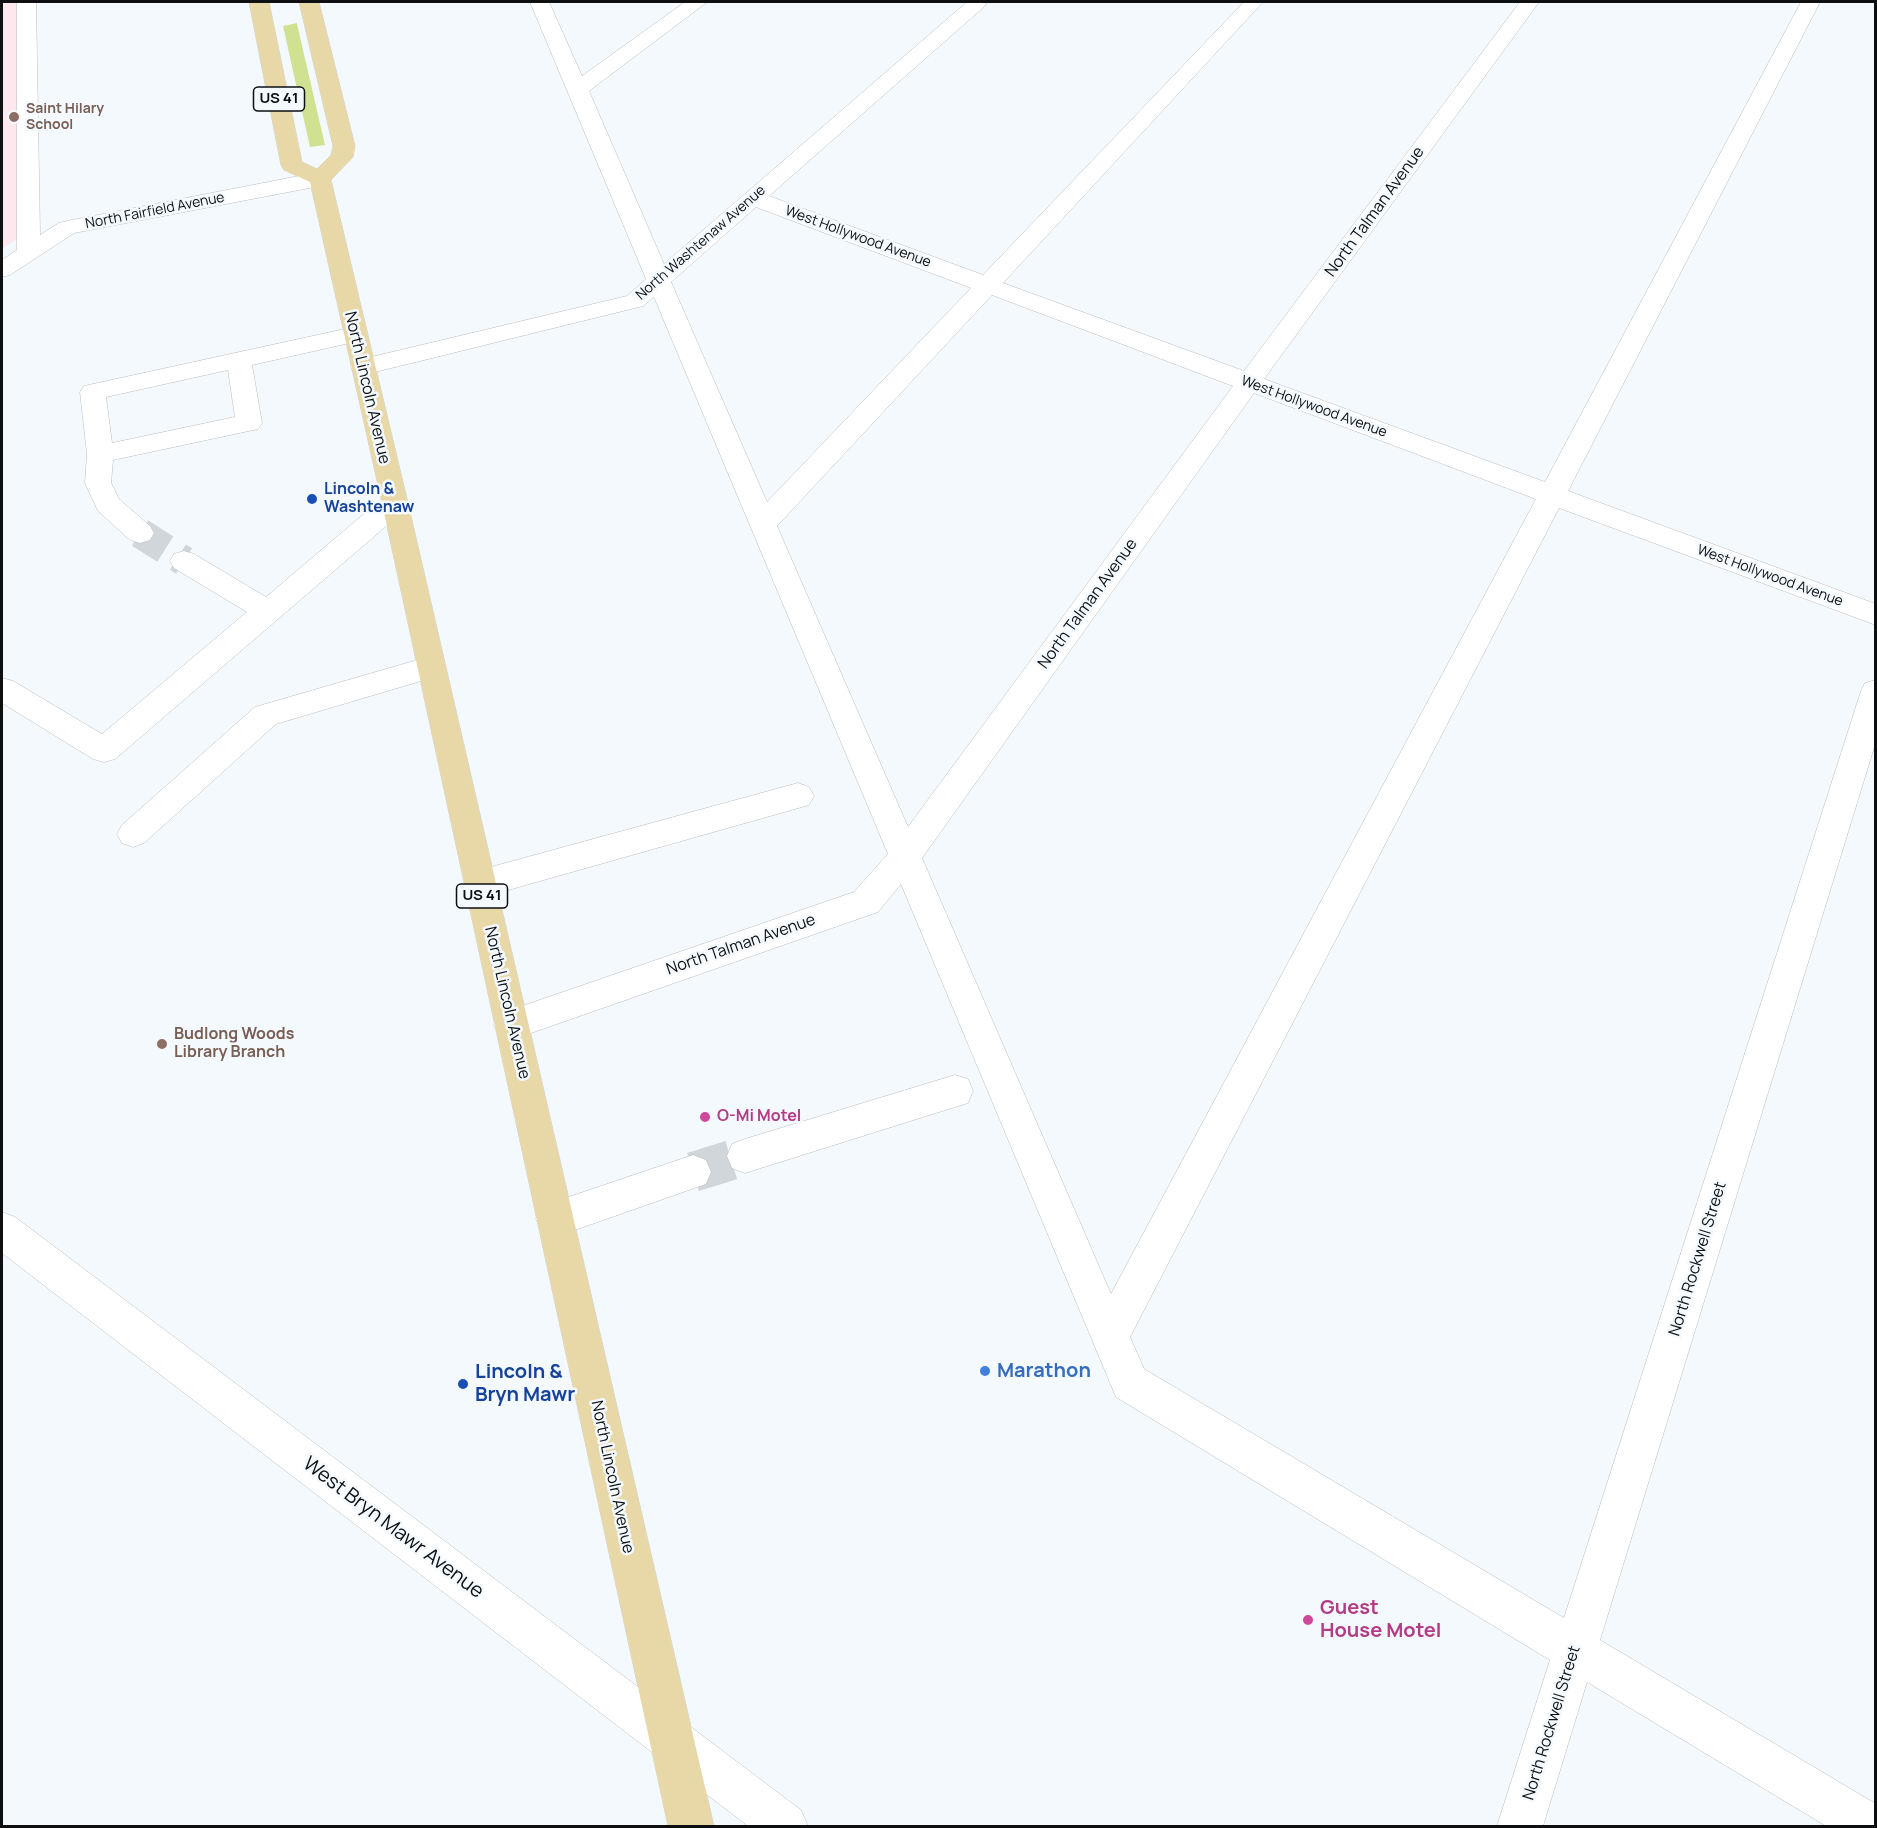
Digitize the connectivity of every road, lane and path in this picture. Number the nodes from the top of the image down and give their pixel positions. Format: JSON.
{"nodes":[{"id":1,"x":26,"y":2,"type":"edge"},
{"id":2,"x":259,"y":2,"type":"edge"},
{"id":3,"x":309,"y":2,"type":"edge"},
{"id":4,"x":540,"y":2,"type":"edge"},
{"id":5,"x":697,"y":2,"type":"edge"},
{"id":6,"x":978,"y":2,"type":"edge"},
{"id":7,"x":1254,"y":2,"type":"edge"},
{"id":8,"x":1530,"y":2,"type":"edge"},
{"id":9,"x":1811,"y":2,"type":"edge"},
{"id":10,"x":578,"y":89,"type":"junction"},
{"id":11,"x":320,"y":179,"type":"junction"},
{"id":12,"x":752,"y":198,"type":"junction"},
{"id":13,"x":29,"y":252,"type":"junction"},
{"id":14,"x":2,"y":270,"type":"edge"},
{"id":15,"x":659,"y":279,"type":"junction"},
{"id":16,"x":987,"y":285,"type":"junction"},
{"id":17,"x":354,"y":335,"type":"junction"},
{"id":18,"x":239,"y":360,"type":"junction"},
{"id":19,"x":363,"y":367,"type":"junction"},
{"id":20,"x":1249,"y":382,"type":"junction"},
{"id":21,"x":100,"y":454,"type":"junction"},
{"id":22,"x":1552,"y":495,"type":"junction"},
{"id":23,"x":395,"y":503,"type":"junction"},
{"id":24,"x":764,"y":524,"type":"junction"},
{"id":25,"x":140,"y":533,"type":"tunnel mouth"},
{"id":26,"x":184,"y":561,"type":"tunnel mouth"},
{"id":27,"x":268,"y":611,"type":"junction"},
{"id":28,"x":1875,"y":615,"type":"edge"},
{"id":29,"x":431,"y":667,"type":"junction"},
{"id":30,"x":2,"y":689,"type":"edge"},
{"id":31,"x":1875,"y":692,"type":"edge"},
{"id":32,"x":798,"y":796,"type":"dead end"},
{"id":33,"x":133,"y":834,"type":"dead end"},
{"id":34,"x":905,"y":856,"type":"junction"},
{"id":35,"x":480,"y":884,"type":"junction"},
{"id":36,"x":511,"y":1025,"type":"junction"},
{"id":37,"x":955,"y":1091,"type":"dead end"},
{"id":38,"x":745,"y":1156,"type":"tunnel mouth"},
{"id":39,"x":693,"y":1172,"type":"tunnel mouth"},
{"id":40,"x":555,"y":1219,"type":"junction"},
{"id":41,"x":2,"y":1230,"type":"edge"},
{"id":42,"x":1110,"y":1336,"type":"junction"},
{"id":43,"x":1575,"y":1649,"type":"junction"},
{"id":44,"x":671,"y":1740,"type":"junction"},
{"id":45,"x":691,"y":1827,"type":"edge"},
{"id":46,"x":785,"y":1827,"type":"edge"},
{"id":47,"x":1520,"y":1827,"type":"edge"},
{"id":48,"x":1869,"y":1827,"type":"edge"}],
"edges":[{"from":1,"to":13,"type":"street"},
{"from":2,"to":11,"type":"main road","number":"US 41"},
{"from":3,"to":11,"type":"main road","number":"US 41"},
{"from":4,"to":10,"type":"street"},
{"from":5,"to":10,"type":"street"},
{"from":6,"to":12,"type":"street","name":"North Washtenaw Avenue"},
{"from":7,"to":16,"type":"street"},
{"from":8,"to":20,"type":"street","name":"North Talman Avenue"},
{"from":9,"to":22,"type":"street"},
{"from":10,"to":15,"type":"street"},
{"from":11,"to":13,"type":"street","name":"North Fairfield Avenue"},
{"from":11,"to":17,"type":"main road","name":"North Lincoln Avenue","number":"US 41"},
{"from":12,"to":15,"type":"street","name":"North Washtenaw Avenue"},
{"from":12,"to":16,"type":"street","name":"West Hollywood Avenue"},
{"from":13,"to":14,"type":"street","name":"North Fairfield Avenue"},
{"from":15,"to":19,"type":"street","name":"North Washtenaw Avenue"},
{"from":15,"to":24,"type":"street"},
{"from":16,"to":20,"type":"street","name":"West Hollywood Avenue"},
{"from":16,"to":24,"type":"street"},
{"from":17,"to":18,"type":"street"},
{"from":17,"to":19,"type":"main road","name":"North Lincoln Avenue","number":"US 41"},
{"from":18,"to":21,"type":"street"},
{"from":18,"to":21,"type":"street"},
{"from":19,"to":23,"type":"main road","name":"North Lincoln Avenue","number":"US 41"},
{"from":20,"to":22,"type":"street","name":"West Hollywood Avenue"},
{"from":20,"to":34,"type":"street","name":"North Talman Avenue"},
{"from":21,"to":25,"type":"street"},
{"from":22,"to":28,"type":"street","name":"West Hollywood Avenue"},
{"from":22,"to":42,"type":"street"},
{"from":23,"to":27,"type":"street"},
{"from":23,"to":29,"type":"main road","name":"North Lincoln Avenue","number":"US 41"},
{"from":24,"to":34,"type":"street"},
{"from":26,"to":27,"type":"street"},
{"from":27,"to":30,"type":"street"},
{"from":29,"to":33,"type":"street"},
{"from":29,"to":35,"type":"main road","name":"North Lincoln Avenue","number":"US 41"},
{"from":31,"to":43,"type":"street","name":"North Rockwell Street"},
{"from":32,"to":35,"type":"street"},
{"from":34,"to":36,"type":"street","name":"North Talman Avenue"},
{"from":34,"to":42,"type":"street"},
{"from":35,"to":36,"type":"main road","name":"North Lincoln Avenue","number":"US 41"},
{"from":36,"to":40,"type":"main road","name":"North Lincoln Avenue","number":"US 41"},
{"from":37,"to":38,"type":"street"},
{"from":39,"to":40,"type":"street"},
{"from":40,"to":44,"type":"main road","name":"North Lincoln Avenue","number":"US 41"},
{"from":41,"to":44,"type":"street","name":"West Bryn Mawr Avenue"},
{"from":42,"to":43,"type":"street"},
{"from":43,"to":47,"type":"street","name":"North Rockwell Street"},
{"from":43,"to":48,"type":"street"},
{"from":44,"to":45,"type":"main road","name":"North Lincoln Avenue","number":"US 41"},
{"from":44,"to":46,"type":"street","name":"West Bryn Mawr Avenue"}]}
